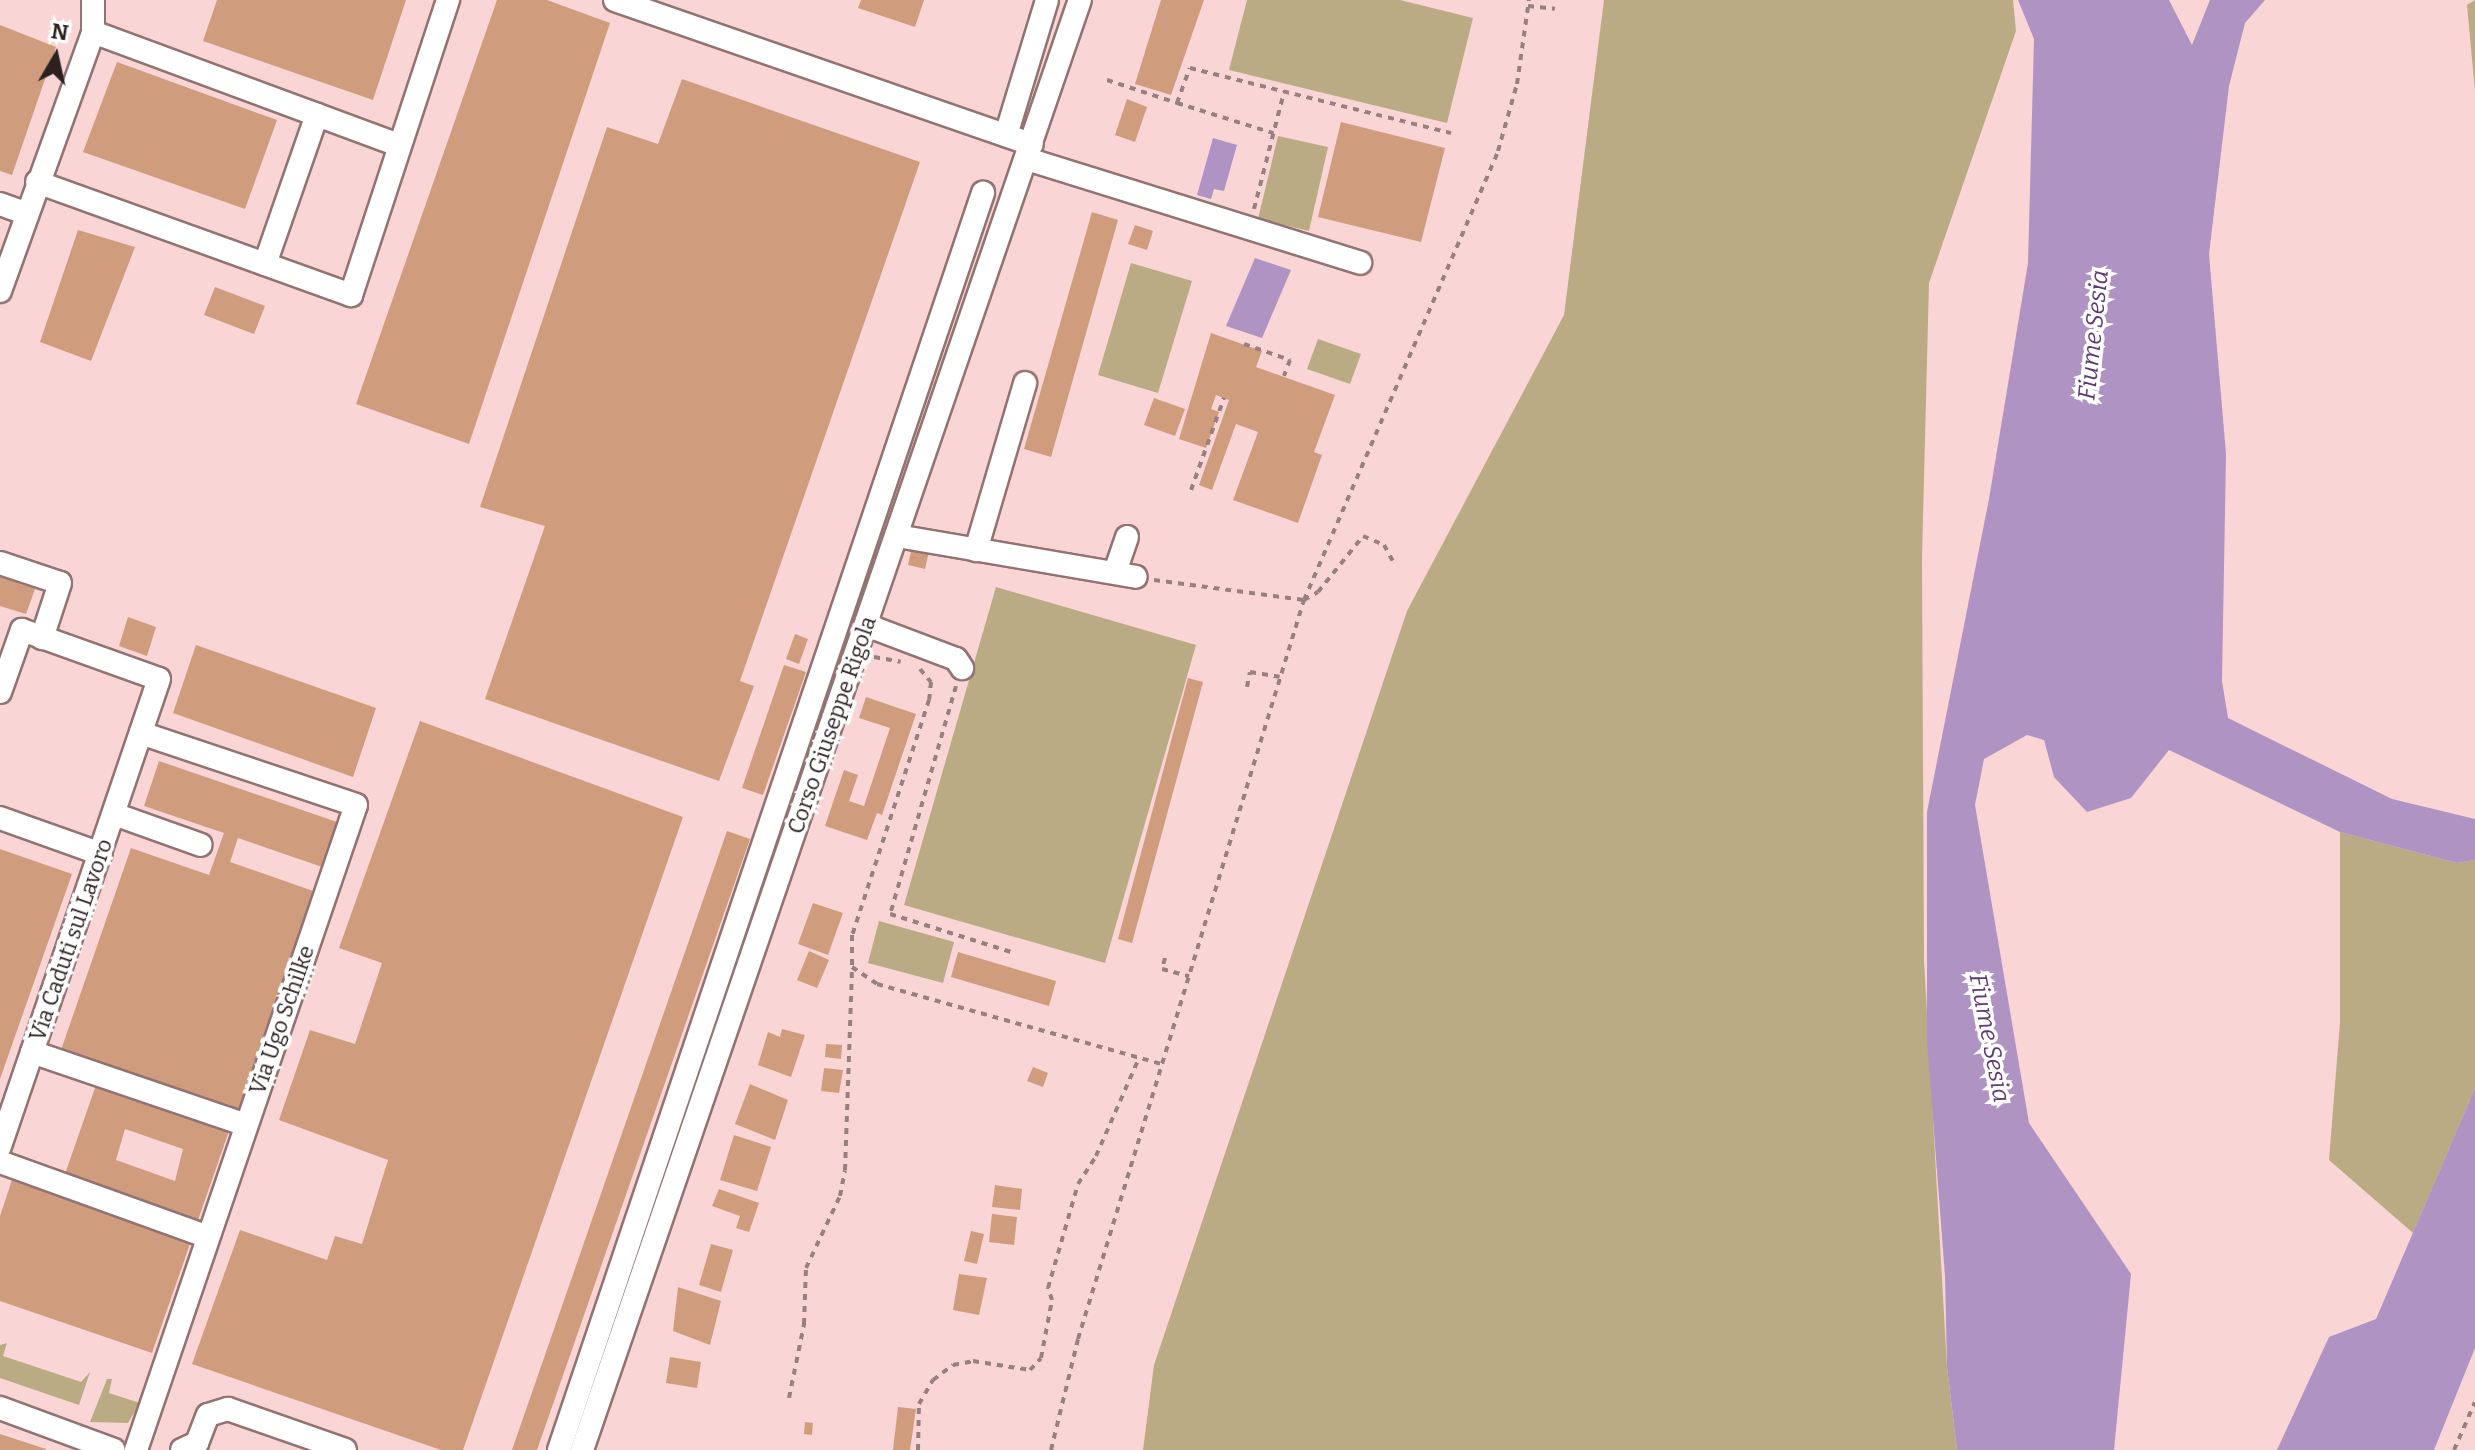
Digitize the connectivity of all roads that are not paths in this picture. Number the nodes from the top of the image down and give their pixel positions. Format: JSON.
{"nodes":[{"id":1,"x":93,"y":0,"type":"edge"},
{"id":2,"x":448,"y":0,"type":"edge"},
{"id":3,"x":615,"y":0,"type":"edge"},
{"id":4,"x":1047,"y":0,"type":"edge"},
{"id":5,"x":1080,"y":0,"type":"edge"},
{"id":6,"x":93,"y":32,"type":"junction"},
{"id":7,"x":317,"y":115,"type":"junction"},
{"id":8,"x":1006,"y":135,"type":"junction"},
{"id":9,"x":399,"y":145,"type":"junction"},
{"id":10,"x":1030,"y":151,"type":"junction"},
{"id":11,"x":37,"y":182,"type":"junction"},
{"id":12,"x":983,"y":193,"type":"dead end"},
{"id":13,"x":0,"y":204,"type":"edge"},
{"id":14,"x":27,"y":214,"type":"junction"},
{"id":15,"x":1360,"y":263,"type":"dead end"},
{"id":16,"x":265,"y":264,"type":"junction"},
{"id":17,"x":0,"y":291,"type":"edge"},
{"id":18,"x":1025,"y":383,"type":"dead end"},
{"id":19,"x":897,"y":536,"type":"junction"},
{"id":20,"x":1127,"y":537,"type":"dead end"},
{"id":21,"x":976,"y":550,"type":"junction"},
{"id":22,"x":0,"y":563,"type":"edge"},
{"id":23,"x":866,"y":625,"type":"junction"},
{"id":24,"x":42,"y":638,"type":"junction"},
{"id":25,"x":962,"y":668,"type":"road end"},
{"id":26,"x":0,"y":692,"type":"edge"},
{"id":27,"x":141,"y":733,"type":"junction"},
{"id":28,"x":114,"y":814,"type":"junction"},
{"id":29,"x":0,"y":818,"type":"edge"},
{"id":30,"x":201,"y":845,"type":"dead end"},
{"id":31,"x":101,"y":854,"type":"junction"},
{"id":32,"x":32,"y":1052,"type":"junction"},
{"id":33,"x":246,"y":1125,"type":"junction"},
{"id":34,"x":0,"y":1147,"type":"edge"},
{"id":35,"x":0,"y":1162,"type":"edge"},
{"id":36,"x":208,"y":1237,"type":"junction"},
{"id":37,"x":593,"y":1372,"type":"junction"},
{"id":38,"x":0,"y":1408,"type":"edge"},
{"id":39,"x":114,"y":1450,"type":"edge"},
{"id":40,"x":136,"y":1450,"type":"edge"},
{"id":41,"x":182,"y":1450,"type":"edge"},
{"id":42,"x":345,"y":1450,"type":"edge"},
{"id":43,"x":559,"y":1450,"type":"edge"},
{"id":44,"x":582,"y":1450,"type":"edge"}],
"edges":[{"from":1,"to":6,"type":"street"},
{"from":2,"to":9,"type":"street"},
{"from":3,"to":8,"type":"street"},
{"from":4,"to":8,"type":"street"},
{"from":5,"to":10,"type":"street","name":"Corso Giuseppe Rigola"},
{"from":6,"to":7,"type":"street"},
{"from":6,"to":11,"type":"street"},
{"from":7,"to":9,"type":"street"},
{"from":7,"to":16,"type":"street"},
{"from":8,"to":10,"type":"street"},
{"from":9,"to":16,"type":"street"},
{"from":10,"to":15,"type":"street"},
{"from":10,"to":19,"type":"street","name":"Corso Giuseppe Rigola"},
{"from":11,"to":14,"type":"street"},
{"from":11,"to":16,"type":"street"},
{"from":12,"to":37,"type":"street"},
{"from":13,"to":14,"type":"street"},
{"from":14,"to":17,"type":"street"},
{"from":18,"to":21,"type":"street"},
{"from":19,"to":21,"type":"street"},
{"from":19,"to":23,"type":"street","name":"Corso Giuseppe Rigola"},
{"from":20,"to":21,"type":"street"},
{"from":22,"to":24,"type":"street"},
{"from":23,"to":25,"type":"street"},
{"from":23,"to":37,"type":"street","name":"Corso Giuseppe Rigola"},
{"from":24,"to":26,"type":"street"},
{"from":24,"to":27,"type":"street","name":"Via Caduti sul Lavoro"},
{"from":27,"to":28,"type":"street","name":"Via Caduti sul Lavoro"},
{"from":27,"to":33,"type":"street","name":"Via Ugo Schilke"},
{"from":28,"to":30,"type":"street"},
{"from":28,"to":31,"type":"street","name":"Via Caduti sul Lavoro"},
{"from":29,"to":31,"type":"street"},
{"from":31,"to":32,"type":"street","name":"Via Caduti sul Lavoro"},
{"from":32,"to":33,"type":"street"},
{"from":32,"to":34,"type":"street","name":"Via Caduti sul Lavoro"},
{"from":33,"to":36,"type":"street","name":"Via Ugo Schilke"},
{"from":35,"to":36,"type":"street"},
{"from":36,"to":40,"type":"street","name":"Via Ugo Schilke"},
{"from":37,"to":43,"type":"street"},
{"from":37,"to":44,"type":"street","name":"Corso Giuseppe Rigola"},
{"from":38,"to":39,"type":"street"},
{"from":41,"to":42,"type":"street"}]}
